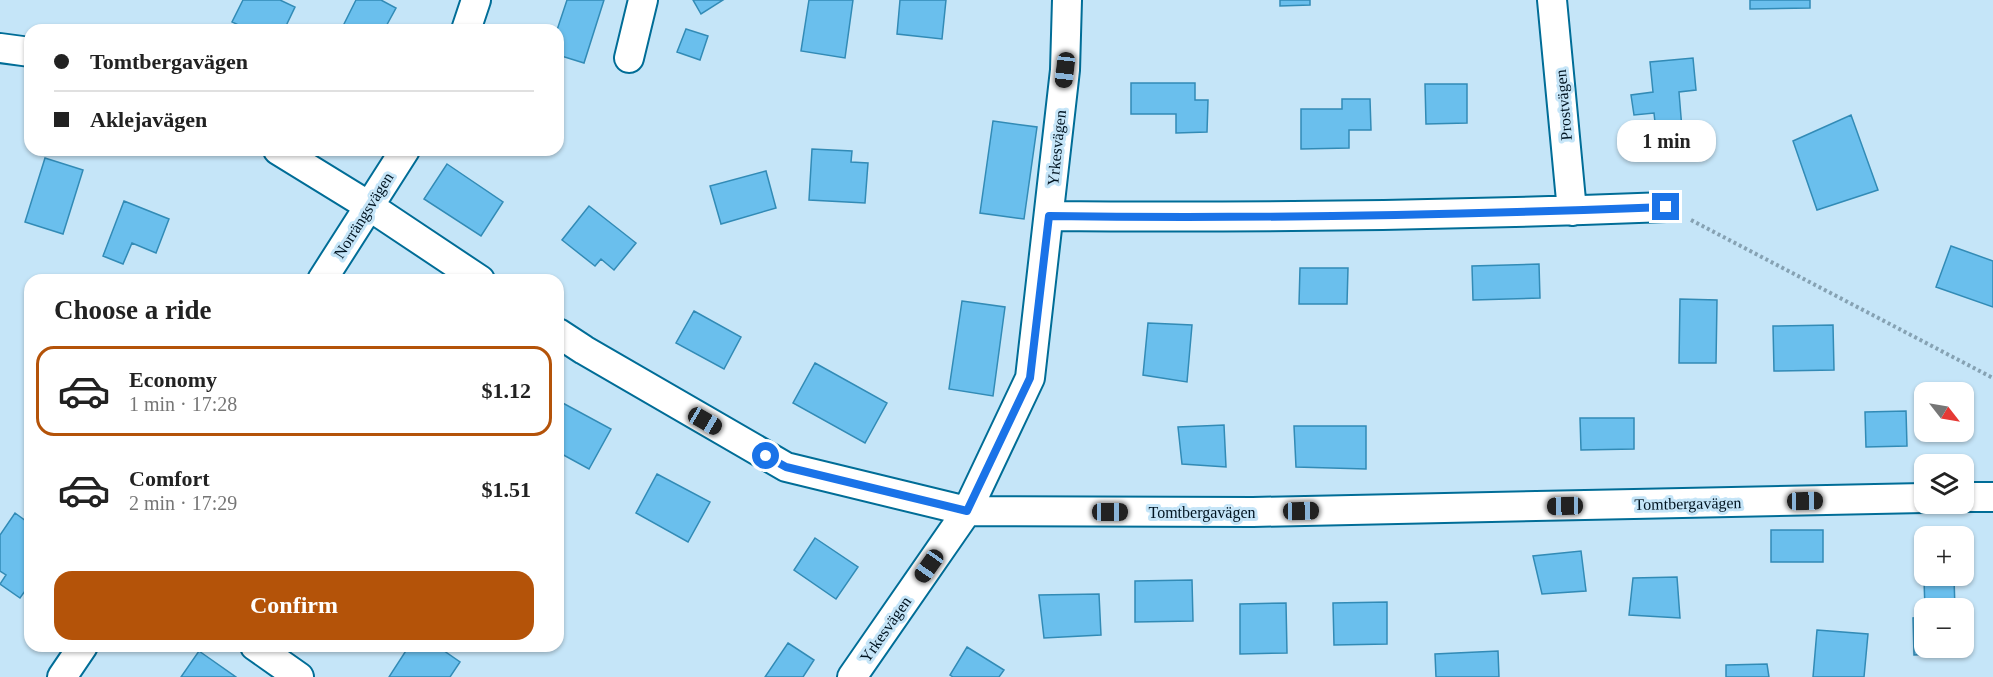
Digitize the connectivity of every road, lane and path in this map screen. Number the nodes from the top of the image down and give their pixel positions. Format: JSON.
{"nodes":[{"id":1,"x":476,"y":0,"type":"edge"},
{"id":2,"x":643,"y":0,"type":"edge"},
{"id":3,"x":1067,"y":0,"type":"edge"},
{"id":4,"x":1552,"y":0,"type":"edge"},
{"id":5,"x":468,"y":24,"type":"edge"},
{"id":6,"x":0,"y":48,"type":"edge"},
{"id":7,"x":24,"y":51,"type":"edge"},
{"id":8,"x":628,"y":58,"type":"dead end"},
{"id":9,"x":288,"y":156,"type":"edge"},
{"id":10,"x":401,"y":156,"type":"edge"},
{"id":11,"x":369,"y":206,"type":"junction"},
{"id":12,"x":1666,"y":207,"type":"joint"},
{"id":13,"x":1572,"y":211,"type":"junction"},
{"id":14,"x":1049,"y":216,"type":"junction"},
{"id":15,"x":326,"y":274,"type":"edge"},
{"id":16,"x":471,"y":274,"type":"edge"},
{"id":17,"x":564,"y":337,"type":"edge"},
{"id":18,"x":1993,"y":378,"type":"edge"},
{"id":19,"x":1993,"y":496,"type":"edge"},
{"id":20,"x":1974,"y":497,"type":"edge"},
{"id":21,"x":1914,"y":498,"type":"edge"},
{"id":22,"x":967,"y":511,"type":"junction"},
{"id":23,"x":79,"y":652,"type":"edge"},
{"id":24,"x":264,"y":652,"type":"edge"},
{"id":25,"x":62,"y":677,"type":"edge"},
{"id":26,"x":299,"y":677,"type":"edge"},
{"id":27,"x":852,"y":677,"type":"edge"}],
"edges":[{"from":1,"to":5,"type":"street"},
{"from":2,"to":8,"type":"street"},
{"from":3,"to":14,"type":"street","name":"Yrkesvägen"},
{"from":4,"to":13,"type":"street","name":"Prostvägen"},
{"from":6,"to":7,"type":"street"},
{"from":9,"to":11,"type":"street"},
{"from":10,"to":11,"type":"street","name":"Norrängsvägen"},
{"from":11,"to":15,"type":"street","name":"Norrängsvägen"},
{"from":11,"to":16,"type":"street"},
{"from":12,"to":13,"type":"street"},
{"from":12,"to":18,"type":"path"},
{"from":13,"to":14,"type":"street"},
{"from":14,"to":22,"type":"street","name":"Yrkesvägen"},
{"from":17,"to":22,"type":"street","name":"Tomtbergavägen"},
{"from":19,"to":20,"type":"street"},
{"from":21,"to":22,"type":"street","name":"Tomtbergavägen"},
{"from":22,"to":27,"type":"street","name":"Yrkesvägen"},
{"from":23,"to":25,"type":"street"},
{"from":24,"to":26,"type":"street"}]}
